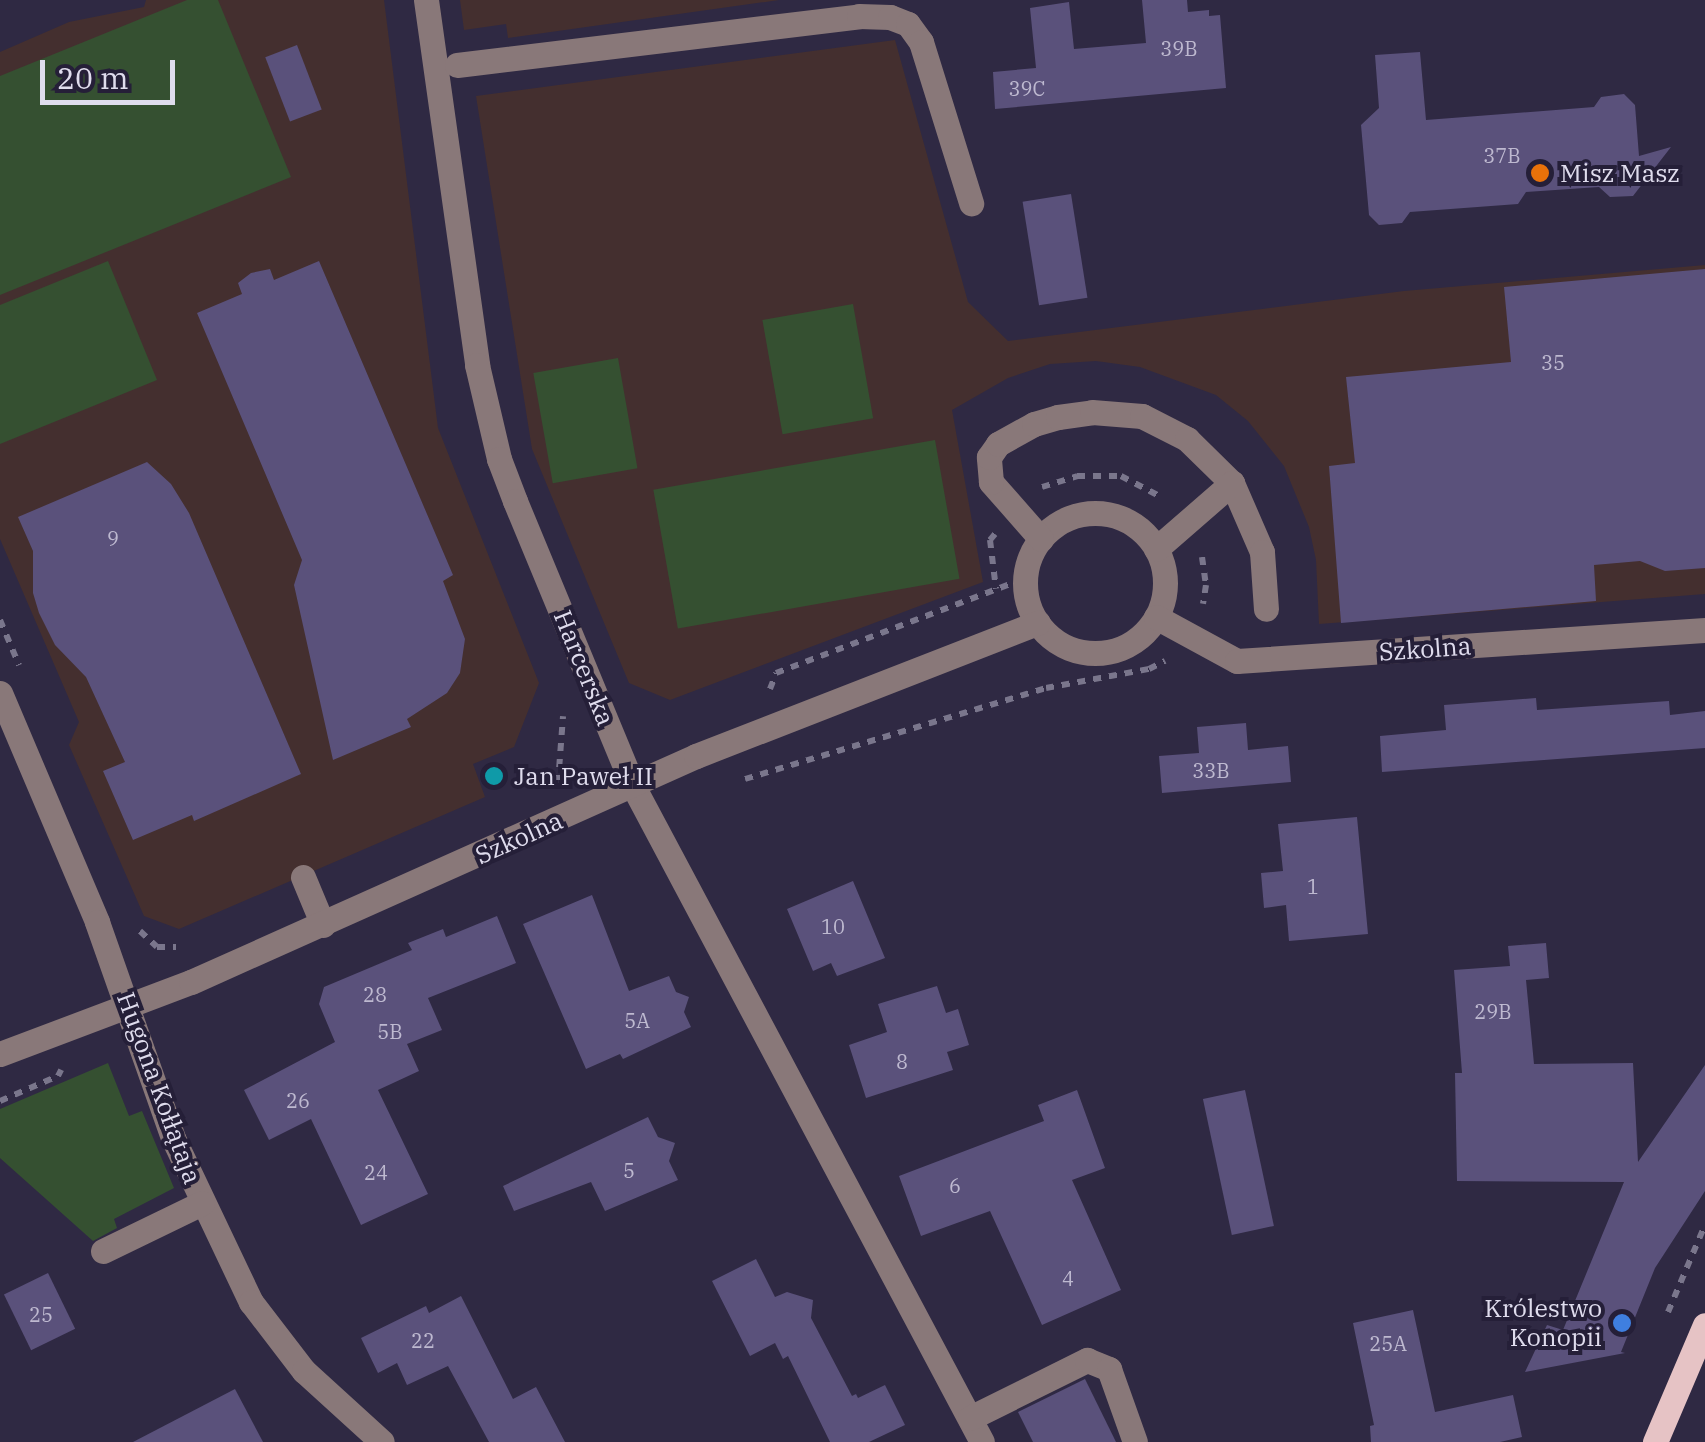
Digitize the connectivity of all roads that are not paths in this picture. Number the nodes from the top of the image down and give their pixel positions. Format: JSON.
{"nodes":[{"id":1,"x":426,"y":0,"type":"edge"},
{"id":2,"x":458,"y":65,"type":"dead end"},
{"id":3,"x":972,"y":203,"type":"dead end"},
{"id":4,"x":1232,"y":483,"type":"junction"},
{"id":5,"x":1041,"y":539,"type":"junction"},
{"id":6,"x":1156,"y":550,"type":"junction"},
{"id":7,"x":1266,"y":609,"type":"dead end"},
{"id":8,"x":1156,"y":617,"type":"junction"},
{"id":9,"x":1038,"y":624,"type":"junction"},
{"id":10,"x":1705,"y":630,"type":"edge"},
{"id":11,"x":0,"y":692,"type":"edge"},
{"id":12,"x":632,"y":784,"type":"junction"},
{"id":13,"x":303,"y":877,"type":"dead end"},
{"id":14,"x":322,"y":925,"type":"junction"},
{"id":15,"x":128,"y":1004,"type":"junction"},
{"id":16,"x":0,"y":1054,"type":"edge"},
{"id":17,"x":202,"y":1202,"type":"junction"},
{"id":18,"x":104,"y":1252,"type":"dead end"},
{"id":19,"x":1705,"y":1325,"type":"edge"},
{"id":20,"x":970,"y":1418,"type":"junction"},
{"id":21,"x":382,"y":1442,"type":"edge"},
{"id":22,"x":982,"y":1442,"type":"edge"},
{"id":23,"x":1135,"y":1442,"type":"edge"},
{"id":24,"x":1656,"y":1442,"type":"edge"}],
"edges":[{"from":1,"to":12,"type":"street","name":"Harcerska"},
{"from":2,"to":3,"type":"street"},
{"from":4,"to":5,"type":"street"},
{"from":4,"to":6,"type":"street"},
{"from":4,"to":7,"type":"street"},
{"from":5,"to":6,"type":"street"},
{"from":5,"to":9,"type":"street"},
{"from":6,"to":8,"type":"street"},
{"from":8,"to":9,"type":"street"},
{"from":8,"to":10,"type":"street","name":"Szkolna"},
{"from":9,"to":12,"type":"street","name":"Szkolna"},
{"from":11,"to":15,"type":"street","name":"Hugona Kołłątaja"},
{"from":12,"to":14,"type":"street","name":"Szkolna"},
{"from":12,"to":20,"type":"street","name":"Harcerska"},
{"from":13,"to":14,"type":"street"},
{"from":14,"to":15,"type":"street","name":"Szkolna"},
{"from":15,"to":16,"type":"street","name":"Szkolna"},
{"from":15,"to":17,"type":"street","name":"Hugona Kołłątaja"},
{"from":17,"to":18,"type":"street"},
{"from":17,"to":21,"type":"street","name":"Hugona Kołłątaja"},
{"from":19,"to":24,"type":"main road"},
{"from":20,"to":22,"type":"street","name":"Harcerska"},
{"from":20,"to":23,"type":"street"}]}
